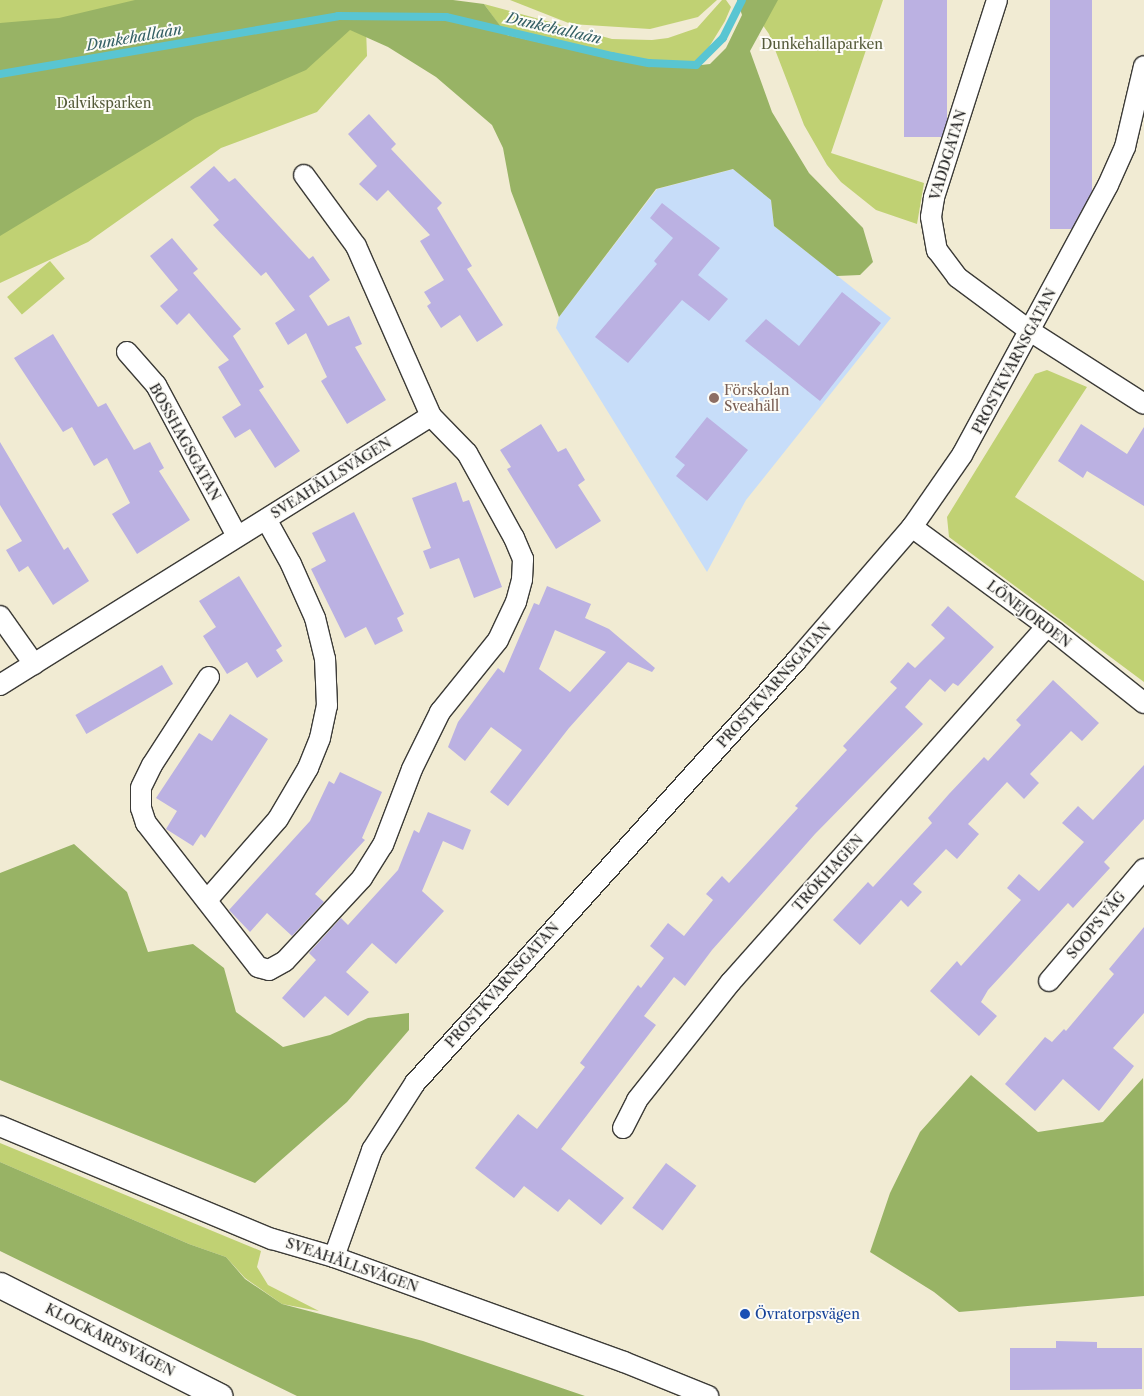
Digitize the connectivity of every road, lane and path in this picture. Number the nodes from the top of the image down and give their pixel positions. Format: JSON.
{"nodes":[{"id":1,"x":997,"y":0,"type":"edge"},
{"id":2,"x":1144,"y":66,"type":"edge"},
{"id":3,"x":304,"y":175,"type":"dead end"},
{"id":4,"x":1030,"y":331,"type":"junction"},
{"id":5,"x":127,"y":352,"type":"dead end"},
{"id":6,"x":1144,"y":404,"type":"edge"},
{"id":7,"x":430,"y":416,"type":"junction"},
{"id":8,"x":266,"y":519,"type":"junction"},
{"id":9,"x":912,"y":527,"type":"junction"},
{"id":10,"x":237,"y":536,"type":"junction"},
{"id":11,"x":0,"y":616,"type":"edge"},
{"id":12,"x":1046,"y":627,"type":"junction"},
{"id":13,"x":34,"y":664,"type":"junction"},
{"id":14,"x":209,"y":677,"type":"dead end"},
{"id":15,"x":0,"y":685,"type":"edge"},
{"id":16,"x":1144,"y":703,"type":"edge"},
{"id":17,"x":1144,"y":869,"type":"edge"},
{"id":18,"x":208,"y":899,"type":"junction"},
{"id":19,"x":1049,"y":981,"type":"dead end"},
{"id":20,"x":0,"y":1126,"type":"edge"},
{"id":21,"x":623,"y":1128,"type":"dead end"},
{"id":22,"x":334,"y":1257,"type":"junction"},
{"id":23,"x":0,"y":1285,"type":"edge"},
{"id":24,"x":220,"y":1396,"type":"edge"},
{"id":25,"x":708,"y":1396,"type":"edge"}],
"edges":[{"from":1,"to":4,"type":"street","name":"VADDGATAN"},
{"from":2,"to":4,"type":"street","name":"PROSTKVARNSGATAN"},
{"from":3,"to":7,"type":"street"},
{"from":4,"to":6,"type":"street","name":"VADDGATAN"},
{"from":4,"to":9,"type":"street","name":"PROSTKVARNSGATAN"},
{"from":5,"to":10,"type":"street","name":"BOSSHAGSGATAN"},
{"from":7,"to":8,"type":"street","name":"SVEAHÄLLSVÄGEN"},
{"from":7,"to":18,"type":"street"},
{"from":8,"to":10,"type":"street","name":"SVEAHÄLLSVÄGEN"},
{"from":8,"to":18,"type":"street"},
{"from":9,"to":12,"type":"street","name":"LÖNEJORDEN"},
{"from":9,"to":22,"type":"street","name":"PROSTKVARNSGATAN"},
{"from":10,"to":13,"type":"street","name":"SVEAHÄLLSVÄGEN"},
{"from":11,"to":13,"type":"street"},
{"from":12,"to":16,"type":"street","name":"LÖNEJORDEN"},
{"from":12,"to":21,"type":"street","name":"TRÖKHAGEN"},
{"from":13,"to":15,"type":"street","name":"SVEAHÄLLSVÄGEN"},
{"from":14,"to":18,"type":"street"},
{"from":17,"to":19,"type":"street","name":"SOOPS VÄG"},
{"from":20,"to":22,"type":"street","name":"SVEAHÄLLSVÄGEN"},
{"from":22,"to":25,"type":"street","name":"SVEAHÄLLSVÄGEN"},
{"from":23,"to":24,"type":"street","name":"KLOCKARPSVÄGEN"}]}
